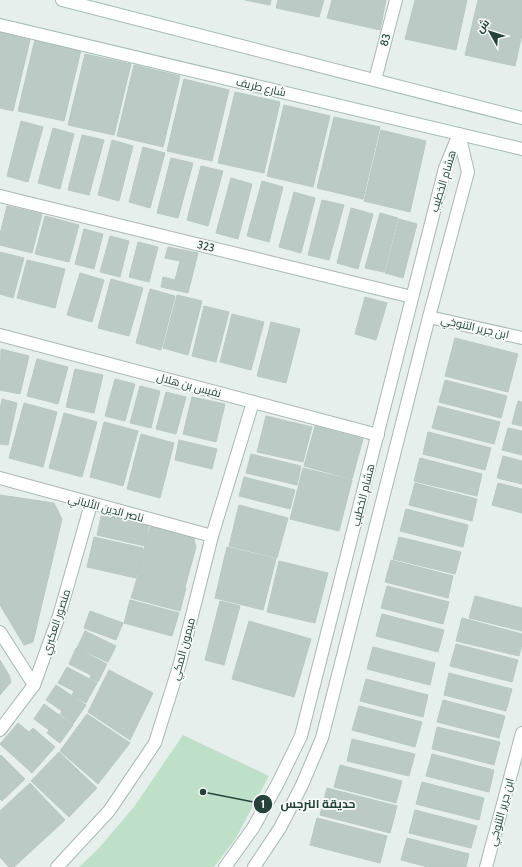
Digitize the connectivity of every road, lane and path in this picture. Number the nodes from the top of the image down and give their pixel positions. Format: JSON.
{"nodes":[{"id":1,"x":62,"y":0,"type":"edge"},
{"id":2,"x":396,"y":0,"type":"edge"},
{"id":3,"x":0,"y":24,"type":"edge"},
{"id":4,"x":375,"y":80,"type":"junction"},
{"id":5,"x":522,"y":118,"type":"edge"},
{"id":6,"x":459,"y":134,"type":"junction"},
{"id":7,"x":522,"y":149,"type":"edge"},
{"id":8,"x":0,"y":196,"type":"edge"},
{"id":9,"x":412,"y":297,"type":"junction"},
{"id":10,"x":429,"y":317,"type":"junction"},
{"id":11,"x":0,"y":336,"type":"edge"},
{"id":12,"x":522,"y":338,"type":"edge"},
{"id":13,"x":253,"y":402,"type":"junction"},
{"id":14,"x":378,"y":435,"type":"junction"},
{"id":15,"x":0,"y":478,"type":"edge"},
{"id":16,"x":91,"y":504,"type":"junction"},
{"id":17,"x":212,"y":536,"type":"junction"},
{"id":18,"x":337,"y":595,"type":"junction"},
{"id":19,"x":358,"y":600,"type":"junction"},
{"id":20,"x":0,"y":632,"type":"edge"},
{"id":21,"x":34,"y":685,"type":"junction"},
{"id":22,"x":0,"y":730,"type":"edge"},
{"id":23,"x":522,"y":733,"type":"edge"},
{"id":24,"x":57,"y":867,"type":"edge"},
{"id":25,"x":225,"y":867,"type":"edge"},
{"id":26,"x":254,"y":867,"type":"edge"},
{"id":27,"x":486,"y":867,"type":"edge"}],
"edges":[{"from":1,"to":4,"type":"street"},
{"from":2,"to":4,"type":"street","name":"83"},
{"from":3,"to":6,"type":"street","name":"شارع طريف"},
{"from":4,"to":5,"type":"street"},
{"from":6,"to":7,"type":"street","name":"شارع طريف"},
{"from":6,"to":9,"type":"street","name":"هشام الخطيب"},
{"from":6,"to":10,"type":"street","name":"هشام الخطيب"},
{"from":8,"to":9,"type":"street","name":"323"},
{"from":9,"to":14,"type":"street","name":"هشام الخطيب"},
{"from":10,"to":12,"type":"street","name":"ابن جرير التنوخي"},
{"from":10,"to":19,"type":"street","name":"هشام الخطيب"},
{"from":11,"to":13,"type":"street","name":"نفيس بن هلال"},
{"from":13,"to":14,"type":"street","name":"نفيس بن هلال"},
{"from":13,"to":17,"type":"street","name":"ميمون المكي"},
{"from":14,"to":18,"type":"street","name":"هشام الخطيب"},
{"from":15,"to":16,"type":"street","name":"ناصر الدين الألباني"},
{"from":16,"to":17,"type":"street","name":"ناصر الدين الألباني"},
{"from":16,"to":21,"type":"street","name":"منصور العكبري"},
{"from":17,"to":24,"type":"street","name":"ميمون المكي"},
{"from":18,"to":19,"type":"street"},
{"from":18,"to":25,"type":"street","name":"هشام الخطيب"},
{"from":19,"to":26,"type":"street","name":"هشام الخطيب"},
{"from":20,"to":21,"type":"street"},
{"from":21,"to":22,"type":"street","name":"منصور العكبري"},
{"from":23,"to":27,"type":"street","name":"ابن جرير التنوخي"}]}
